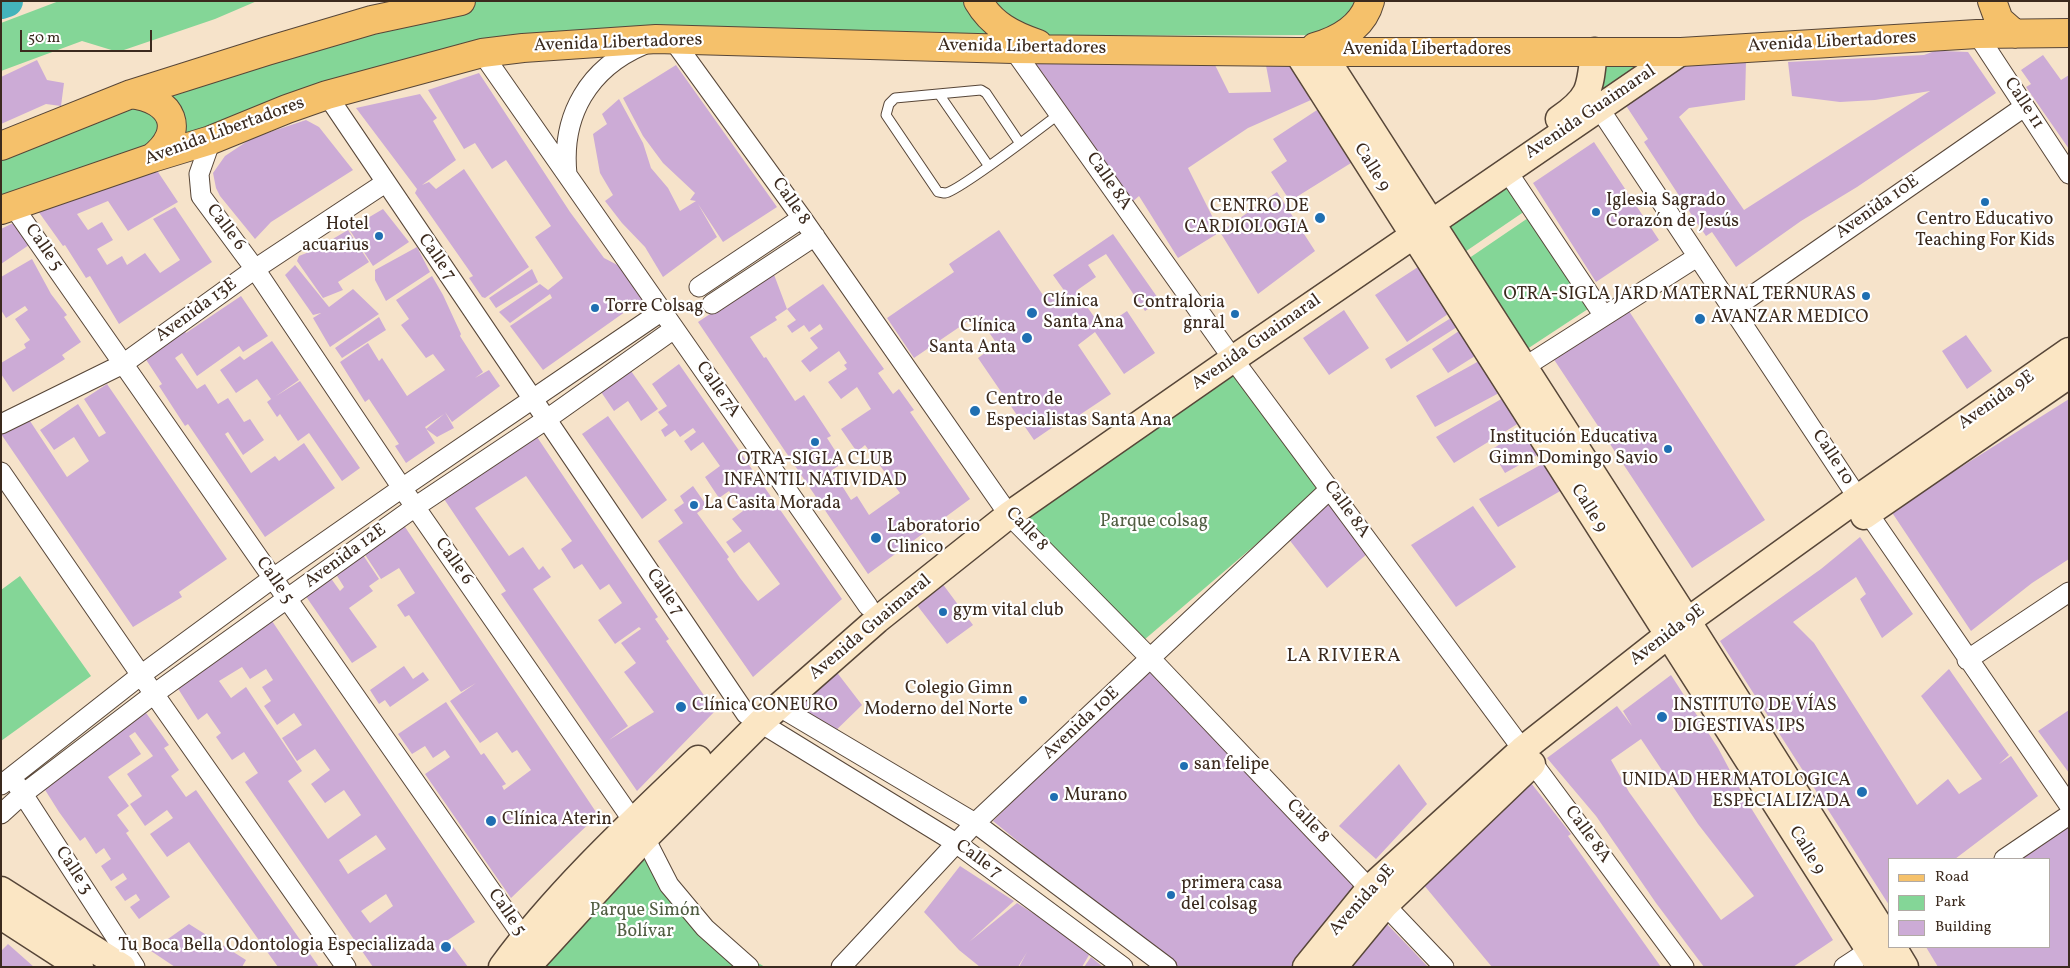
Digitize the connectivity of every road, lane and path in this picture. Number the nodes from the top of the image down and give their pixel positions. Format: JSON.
{"nodes":[{"id":1,"x":461,"y":1,"type":"edge"},
{"id":2,"x":978,"y":1,"type":"edge"},
{"id":3,"x":1370,"y":1,"type":"edge"},
{"id":4,"x":1992,"y":1,"type":"edge"},
{"id":5,"x":2069,"y":32,"type":"edge"},
{"id":6,"x":1977,"y":34,"type":"junction"},
{"id":7,"x":2015,"y":34,"type":"junction"},
{"id":8,"x":665,"y":40,"type":"junction"},
{"id":9,"x":1013,"y":49,"type":"junction"},
{"id":10,"x":1051,"y":49,"type":"junction"},
{"id":11,"x":1308,"y":51,"type":"junction"},
{"id":12,"x":1594,"y":51,"type":"junction"},
{"id":13,"x":1681,"y":52,"type":"junction"},
{"id":14,"x":482,"y":53,"type":"junction"},
{"id":15,"x":131,"y":94,"type":"junction"},
{"id":16,"x":939,"y":94,"type":"junction"},
{"id":17,"x":328,"y":95,"type":"junction"},
{"id":18,"x":2024,"y":107,"type":"junction"},
{"id":19,"x":1599,"y":108,"type":"junction"},
{"id":20,"x":1059,"y":114,"type":"junction"},
{"id":21,"x":211,"y":140,"type":"junction"},
{"id":22,"x":1020,"y":142,"type":"junction"},
{"id":23,"x":1,"y":146,"type":"edge"},
{"id":24,"x":152,"y":158,"type":"junction"},
{"id":25,"x":988,"y":165,"type":"junction"},
{"id":26,"x":1507,"y":171,"type":"junction"},
{"id":27,"x":2069,"y":174,"type":"edge"},
{"id":28,"x":567,"y":175,"type":"junction"},
{"id":29,"x":385,"y":183,"type":"junction"},
{"id":30,"x":7,"y":208,"type":"edge"},
{"id":31,"x":802,"y":218,"type":"junction"},
{"id":32,"x":1419,"y":223,"type":"junction"},
{"id":33,"x":815,"y":236,"type":"junction"},
{"id":34,"x":1697,"y":257,"type":"junction"},
{"id":35,"x":255,"y":269,"type":"junction"},
{"id":36,"x":699,"y":287,"type":"dead end"},
{"id":37,"x":712,"y":304,"type":"dead end"},
{"id":38,"x":1733,"y":308,"type":"junction"},
{"id":39,"x":662,"y":311,"type":"junction"},
{"id":40,"x":1604,"y":316,"type":"junction"},
{"id":41,"x":674,"y":329,"type":"junction"},
{"id":42,"x":2069,"y":351,"type":"edge"},
{"id":43,"x":1229,"y":352,"type":"junction"},
{"id":44,"x":123,"y":364,"type":"junction"},
{"id":45,"x":1515,"y":374,"type":"junction"},
{"id":46,"x":2069,"y":375,"type":"edge"},
{"id":47,"x":534,"y":400,"type":"junction"},
{"id":48,"x":547,"y":419,"type":"junction"},
{"id":49,"x":1,"y":424,"type":"edge"},
{"id":50,"x":1,"y":472,"type":"edge"},
{"id":51,"x":402,"y":488,"type":"junction"},
{"id":52,"x":1330,"y":488,"type":"junction"},
{"id":53,"x":1863,"y":505,"type":"junction"},
{"id":54,"x":415,"y":507,"type":"junction"},
{"id":55,"x":1005,"y":510,"type":"junction"},
{"id":56,"x":273,"y":578,"type":"junction"},
{"id":57,"x":2069,"y":592,"type":"edge"},
{"id":58,"x":288,"y":600,"type":"junction"},
{"id":59,"x":868,"y":606,"type":"junction"},
{"id":60,"x":1682,"y":635,"type":"junction"},
{"id":61,"x":1151,"y":658,"type":"junction"},
{"id":62,"x":1967,"y":660,"type":"junction"},
{"id":63,"x":141,"y":676,"type":"junction"},
{"id":64,"x":154,"y":694,"type":"junction"},
{"id":65,"x":762,"y":714,"type":"junction"},
{"id":66,"x":1528,"y":756,"type":"junction"},
{"id":67,"x":6,"y":780,"type":"edge"},
{"id":68,"x":23,"y":794,"type":"junction"},
{"id":69,"x":2069,"y":805,"type":"edge"},
{"id":70,"x":1,"y":814,"type":"edge"},
{"id":71,"x":2069,"y":816,"type":"edge"},
{"id":72,"x":975,"y":823,"type":"junction"},
{"id":73,"x":639,"y":830,"type":"junction"},
{"id":74,"x":956,"y":843,"type":"junction"},
{"id":75,"x":2006,"y":858,"type":"edge"},
{"id":76,"x":1,"y":890,"type":"edge"},
{"id":77,"x":1378,"y":896,"type":"junction"},
{"id":78,"x":1,"y":916,"type":"edge"},
{"id":79,"x":1884,"y":947,"type":"edge"},
{"id":80,"x":529,"y":953,"type":"edge"},
{"id":81,"x":70,"y":964,"type":"edge"},
{"id":82,"x":122,"y":967,"type":"edge"},
{"id":83,"x":135,"y":967,"type":"edge"},
{"id":84,"x":346,"y":967,"type":"edge"},
{"id":85,"x":502,"y":967,"type":"edge"},
{"id":86,"x":749,"y":967,"type":"edge"},
{"id":87,"x":841,"y":967,"type":"edge"},
{"id":88,"x":1123,"y":967,"type":"edge"},
{"id":89,"x":1167,"y":967,"type":"edge"},
{"id":90,"x":1306,"y":967,"type":"edge"},
{"id":91,"x":1334,"y":967,"type":"edge"},
{"id":92,"x":1444,"y":967,"type":"edge"},
{"id":93,"x":1684,"y":967,"type":"edge"},
{"id":94,"x":1844,"y":967,"type":"edge"},
{"id":95,"x":1905,"y":967,"type":"edge"}],
"edges":[{"from":1,"to":15,"type":"main road"},
{"from":2,"to":10,"type":"main road"},
{"from":3,"to":11,"type":"main road"},
{"from":4,"to":7,"type":"main road"},
{"from":5,"to":7,"type":"main road","name":"Avenida Libertadores"},
{"from":6,"to":7,"type":"main road","name":"Avenida Libertadores"},
{"from":6,"to":13,"type":"main road","name":"Avenida Libertadores"},
{"from":6,"to":18,"type":"street","name":"Calle 11"},
{"from":8,"to":9,"type":"main road","name":"Avenida Libertadores"},
{"from":8,"to":14,"type":"main road","name":"Avenida Libertadores"},
{"from":8,"to":28,"type":"street","name":"Calle 7A"},
{"from":8,"to":31,"type":"street","name":"Calle 8"},
{"from":9,"to":10,"type":"main road","name":"Avenida Libertadores"},
{"from":9,"to":20,"type":"street","name":"Calle 8A"},
{"from":10,"to":11,"type":"main road","name":"Avenida Libertadores"},
{"from":11,"to":12,"type":"main road","name":"Avenida Libertadores"},
{"from":11,"to":32,"type":"street","name":"Calle 9"},
{"from":12,"to":13,"type":"main road","name":"Avenida Libertadores"},
{"from":12,"to":32,"type":"street","name":"Avenida Guaimaral"},
{"from":13,"to":19,"type":"street","name":"Avenida Guaimaral"},
{"from":14,"to":17,"type":"main road","name":"Avenida Libertadores"},
{"from":14,"to":28,"type":"street","name":"Calle 7A"},
{"from":15,"to":23,"type":"main road"},
{"from":15,"to":24,"type":"main road"},
{"from":16,"to":22,"type":"lane"},
{"from":16,"to":25,"type":"lane"},
{"from":16,"to":25,"type":"lane"},
{"from":17,"to":21,"type":"main road","name":"Avenida Libertadores"},
{"from":17,"to":29,"type":"street","name":"Calle 7"},
{"from":18,"to":27,"type":"street","name":"Calle 11"},
{"from":18,"to":38,"type":"street","name":"Avenida 10E"},
{"from":19,"to":26,"type":"street","name":"Avenida Guaimaral"},
{"from":19,"to":34,"type":"street","name":"Calle 10"},
{"from":20,"to":22,"type":"lane"},
{"from":20,"to":43,"type":"street","name":"Calle 8A"},
{"from":21,"to":24,"type":"main road","name":"Avenida Libertadores"},
{"from":21,"to":35,"type":"street","name":"Calle 6"},
{"from":22,"to":25,"type":"lane"},
{"from":24,"to":30,"type":"main road","name":"Avenida Libertadores"},
{"from":26,"to":32,"type":"street","name":"Avenida Guaimaral"},
{"from":26,"to":40,"type":"street"},
{"from":28,"to":39,"type":"street","name":"Calle 7A"},
{"from":29,"to":35,"type":"street","name":"Avenida 13E"},
{"from":29,"to":47,"type":"street","name":"Calle 7"},
{"from":30,"to":44,"type":"street","name":"Calle 5"},
{"from":31,"to":33,"type":"street","name":"Calle 8"},
{"from":31,"to":36,"type":"street"},
{"from":32,"to":43,"type":"street","name":"Avenida Guaimaral"},
{"from":32,"to":45,"type":"street","name":"Calle 9"},
{"from":33,"to":37,"type":"street"},
{"from":33,"to":55,"type":"street","name":"Calle 8"},
{"from":34,"to":38,"type":"street","name":"Calle 10"},
{"from":34,"to":40,"type":"street"},
{"from":35,"to":44,"type":"street","name":"Avenida 13E"},
{"from":35,"to":51,"type":"street","name":"Calle 6"},
{"from":38,"to":53,"type":"street","name":"Calle 10"},
{"from":39,"to":41,"type":"street","name":"Calle 7A"},
{"from":39,"to":47,"type":"street","name":"Avenida 12E"},
{"from":40,"to":45,"type":"street"},
{"from":41,"to":48,"type":"street","name":"Avenida 12E"},
{"from":41,"to":59,"type":"street","name":"Calle 7A"},
{"from":42,"to":53,"type":"street","name":"Avenida 9E"},
{"from":43,"to":52,"type":"street","name":"Calle 8A"},
{"from":43,"to":55,"type":"street","name":"Avenida Guaimaral"},
{"from":44,"to":49,"type":"street","name":"Avenida 13E"},
{"from":44,"to":56,"type":"street","name":"Calle 5"},
{"from":45,"to":60,"type":"street","name":"Calle 9"},
{"from":46,"to":53,"type":"street","name":"Avenida 9E"},
{"from":47,"to":48,"type":"street","name":"Calle 7"},
{"from":47,"to":51,"type":"street","name":"Avenida 12E"},
{"from":48,"to":54,"type":"street","name":"Avenida 12E"},
{"from":48,"to":65,"type":"street","name":"Calle 7"},
{"from":50,"to":63,"type":"street"},
{"from":51,"to":54,"type":"street","name":"Calle 6"},
{"from":51,"to":56,"type":"street","name":"Avenida 12E"},
{"from":52,"to":61,"type":"street","name":"Avenida 10E"},
{"from":52,"to":66,"type":"street","name":"Calle 8A"},
{"from":53,"to":60,"type":"street","name":"Avenida 9E"},
{"from":53,"to":62,"type":"street","name":"Calle 10"},
{"from":54,"to":58,"type":"street","name":"Avenida 12E"},
{"from":54,"to":73,"type":"street","name":"Calle 6"},
{"from":55,"to":59,"type":"street","name":"Avenida Guaimaral"},
{"from":55,"to":61,"type":"street","name":"Calle 8"},
{"from":55,"to":65,"type":"street","name":"Avenida Guaimaral"},
{"from":56,"to":58,"type":"street","name":"Calle 5"},
{"from":56,"to":63,"type":"street","name":"Avenida 12E"},
{"from":57,"to":62,"type":"street"},
{"from":58,"to":64,"type":"street","name":"Avenida 12E"},
{"from":58,"to":80,"type":"street","name":"Calle 5"},
{"from":59,"to":65,"type":"street","name":"Avenida Guaimaral"},
{"from":60,"to":66,"type":"street","name":"Avenida 9E"},
{"from":60,"to":79,"type":"street","name":"Calle 9"},
{"from":61,"to":72,"type":"street","name":"Avenida 10E"},
{"from":61,"to":77,"type":"street","name":"Calle 8"},
{"from":62,"to":69,"type":"street","name":"Calle 10"},
{"from":63,"to":64,"type":"street"},
{"from":63,"to":67,"type":"street","name":"Avenida 12E"},
{"from":64,"to":68,"type":"street","name":"Avenida 12E"},
{"from":64,"to":84,"type":"street"},
{"from":65,"to":72,"type":"street","name":"Calle 7"},
{"from":65,"to":73,"type":"street","name":"Avenida Guaimaral"},
{"from":65,"to":74,"type":"street","name":"Calle 7"},
{"from":66,"to":77,"type":"street","name":"Avenida 9E"},
{"from":66,"to":93,"type":"street","name":"Calle 8A"},
{"from":67,"to":68,"type":"street","name":"Calle 3"},
{"from":68,"to":70,"type":"street","name":"Avenida 12E"},
{"from":68,"to":83,"type":"street","name":"Calle 3"},
{"from":71,"to":75,"type":"street"},
{"from":72,"to":74,"type":"street","name":"Avenida 10E"},
{"from":72,"to":89,"type":"street","name":"Calle 7"},
{"from":73,"to":80,"type":"street","name":"Avenida Guaimaral"},
{"from":73,"to":86,"type":"street","name":"Calle 6"},
{"from":74,"to":87,"type":"street","name":"Avenida 10E"},
{"from":74,"to":88,"type":"street","name":"Calle 7"},
{"from":76,"to":82,"type":"street"},
{"from":77,"to":90,"type":"street","name":"Avenida 9E"},
{"from":77,"to":91,"type":"street","name":"Avenida 9E"},
{"from":77,"to":92,"type":"street","name":"Calle 8"},
{"from":78,"to":81,"type":"street"},
{"from":79,"to":94,"type":"street"},
{"from":79,"to":95,"type":"street","name":"Calle 9"},
{"from":80,"to":85,"type":"street","name":"Avenida Guaimaral"}]}
